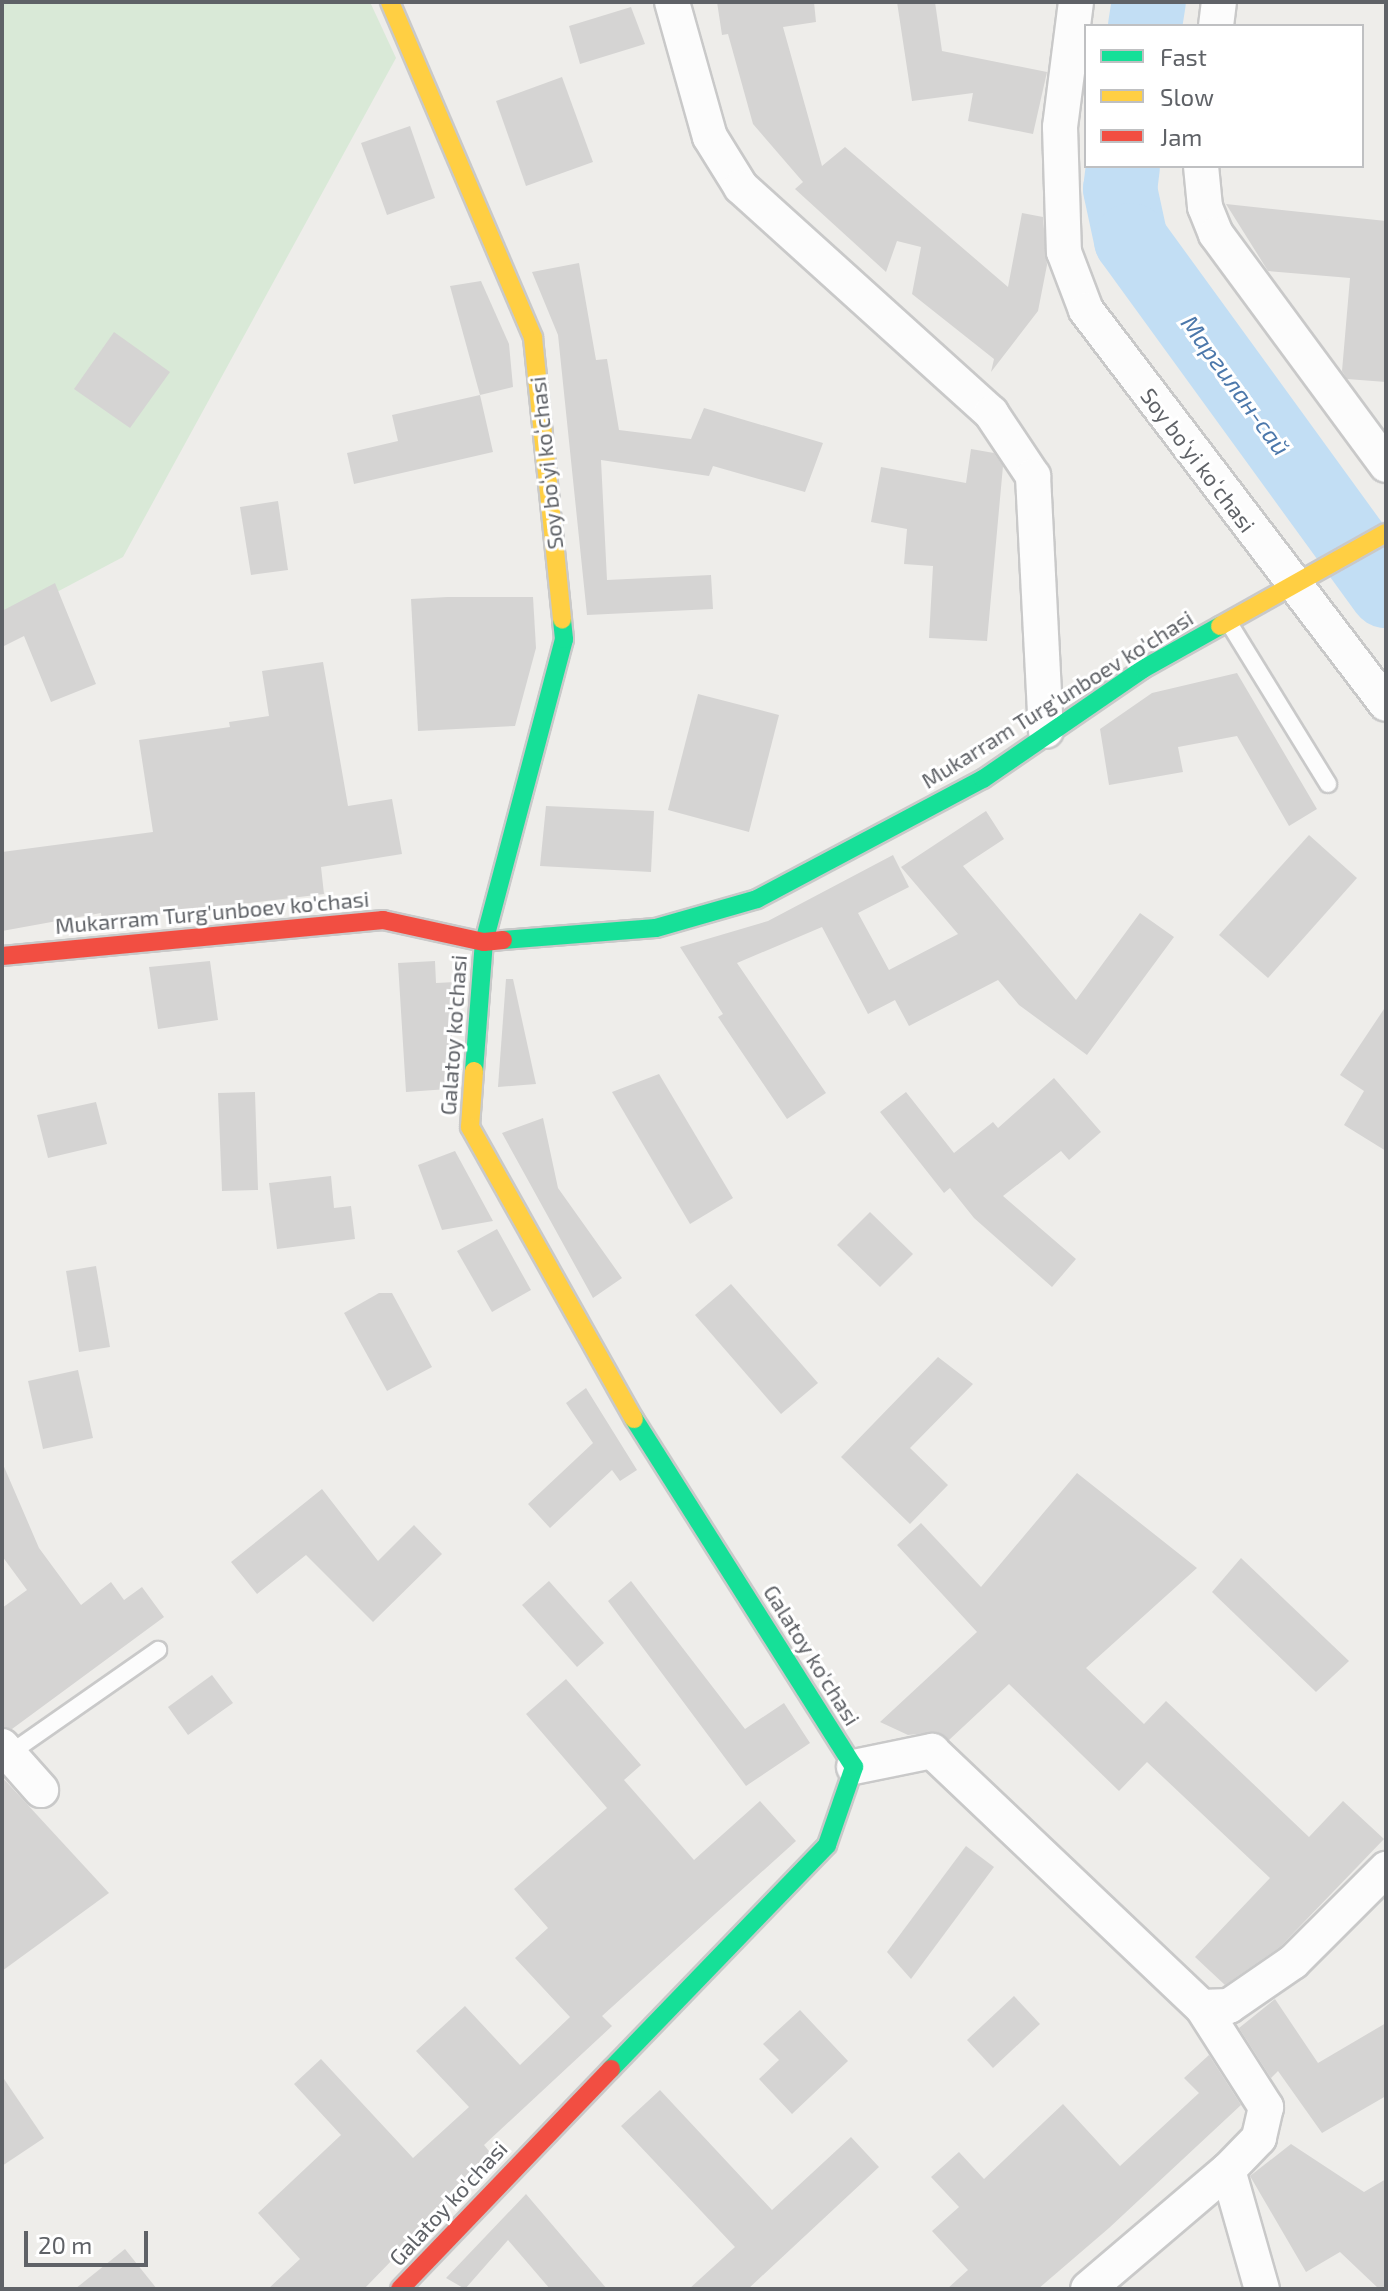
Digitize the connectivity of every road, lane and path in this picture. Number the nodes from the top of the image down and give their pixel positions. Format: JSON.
{"nodes":[{"id":1,"x":390,"y":2,"type":"edge"},
{"id":2,"x":672,"y":2,"type":"edge"},
{"id":3,"x":1076,"y":2,"type":"edge"},
{"id":4,"x":1219,"y":2,"type":"edge"},
{"id":5,"x":1216,"y":24,"type":"edge"},
{"id":6,"x":1201,"y":168,"type":"edge"},
{"id":7,"x":1386,"y":465,"type":"edge"},
{"id":8,"x":1386,"y":533,"type":"edge"},
{"id":9,"x":1293,"y":584,"type":"junction"},
{"id":10,"x":1228,"y":622,"type":"junction"},
{"id":11,"x":1386,"y":704,"type":"edge"},
{"id":12,"x":1046,"y":731,"type":"junction"},
{"id":13,"x":1328,"y":784,"type":"dead end"},
{"id":14,"x":484,"y":942,"type":"junction"},
{"id":15,"x":2,"y":956,"type":"edge"},
{"id":16,"x":158,"y":1650,"type":"dead end"},
{"id":17,"x":6,"y":1750,"type":"edge"},
{"id":18,"x":854,"y":1767,"type":"junction"},
{"id":19,"x":41,"y":1790,"type":"dead end"},
{"id":20,"x":1386,"y":1869,"type":"edge"},
{"id":21,"x":1202,"y":2007,"type":"junction"},
{"id":22,"x":1228,"y":2170,"type":"junction"},
{"id":23,"x":400,"y":2289,"type":"edge"},
{"id":24,"x":1088,"y":2289,"type":"edge"},
{"id":25,"x":1262,"y":2289,"type":"edge"}],
"edges":[{"from":1,"to":14,"type":"street","name":"Soy boʻyi koʻchasi"},
{"from":2,"to":12,"type":"street"},
{"from":3,"to":9,"type":"street","name":"Soy boʻyi koʻchasi"},
{"from":4,"to":5,"type":"street"},
{"from":6,"to":7,"type":"street"},
{"from":8,"to":9,"type":"street","name":"Mukarram Turg'unboev ko'chasi"},
{"from":9,"to":10,"type":"street","name":"Mukarram Turg'unboev ko'chasi"},
{"from":9,"to":11,"type":"street","name":"Soy boʻyi koʻchasi"},
{"from":10,"to":12,"type":"street","name":"Mukarram Turg'unboev ko'chasi"},
{"from":10,"to":13,"type":"lane"},
{"from":12,"to":14,"type":"street","name":"Mukarram Turg'unboev ko'chasi"},
{"from":14,"to":15,"type":"street","name":"Mukarram Turg'unboev ko'chasi"},
{"from":14,"to":18,"type":"street","name":"Galatoy ko'chasi"},
{"from":16,"to":17,"type":"lane"},
{"from":17,"to":19,"type":"street"},
{"from":18,"to":21,"type":"street"},
{"from":18,"to":23,"type":"street","name":"Galatoy ko'chasi"},
{"from":20,"to":21,"type":"street"},
{"from":21,"to":22,"type":"street"},
{"from":22,"to":24,"type":"street"},
{"from":22,"to":25,"type":"street"}]}
